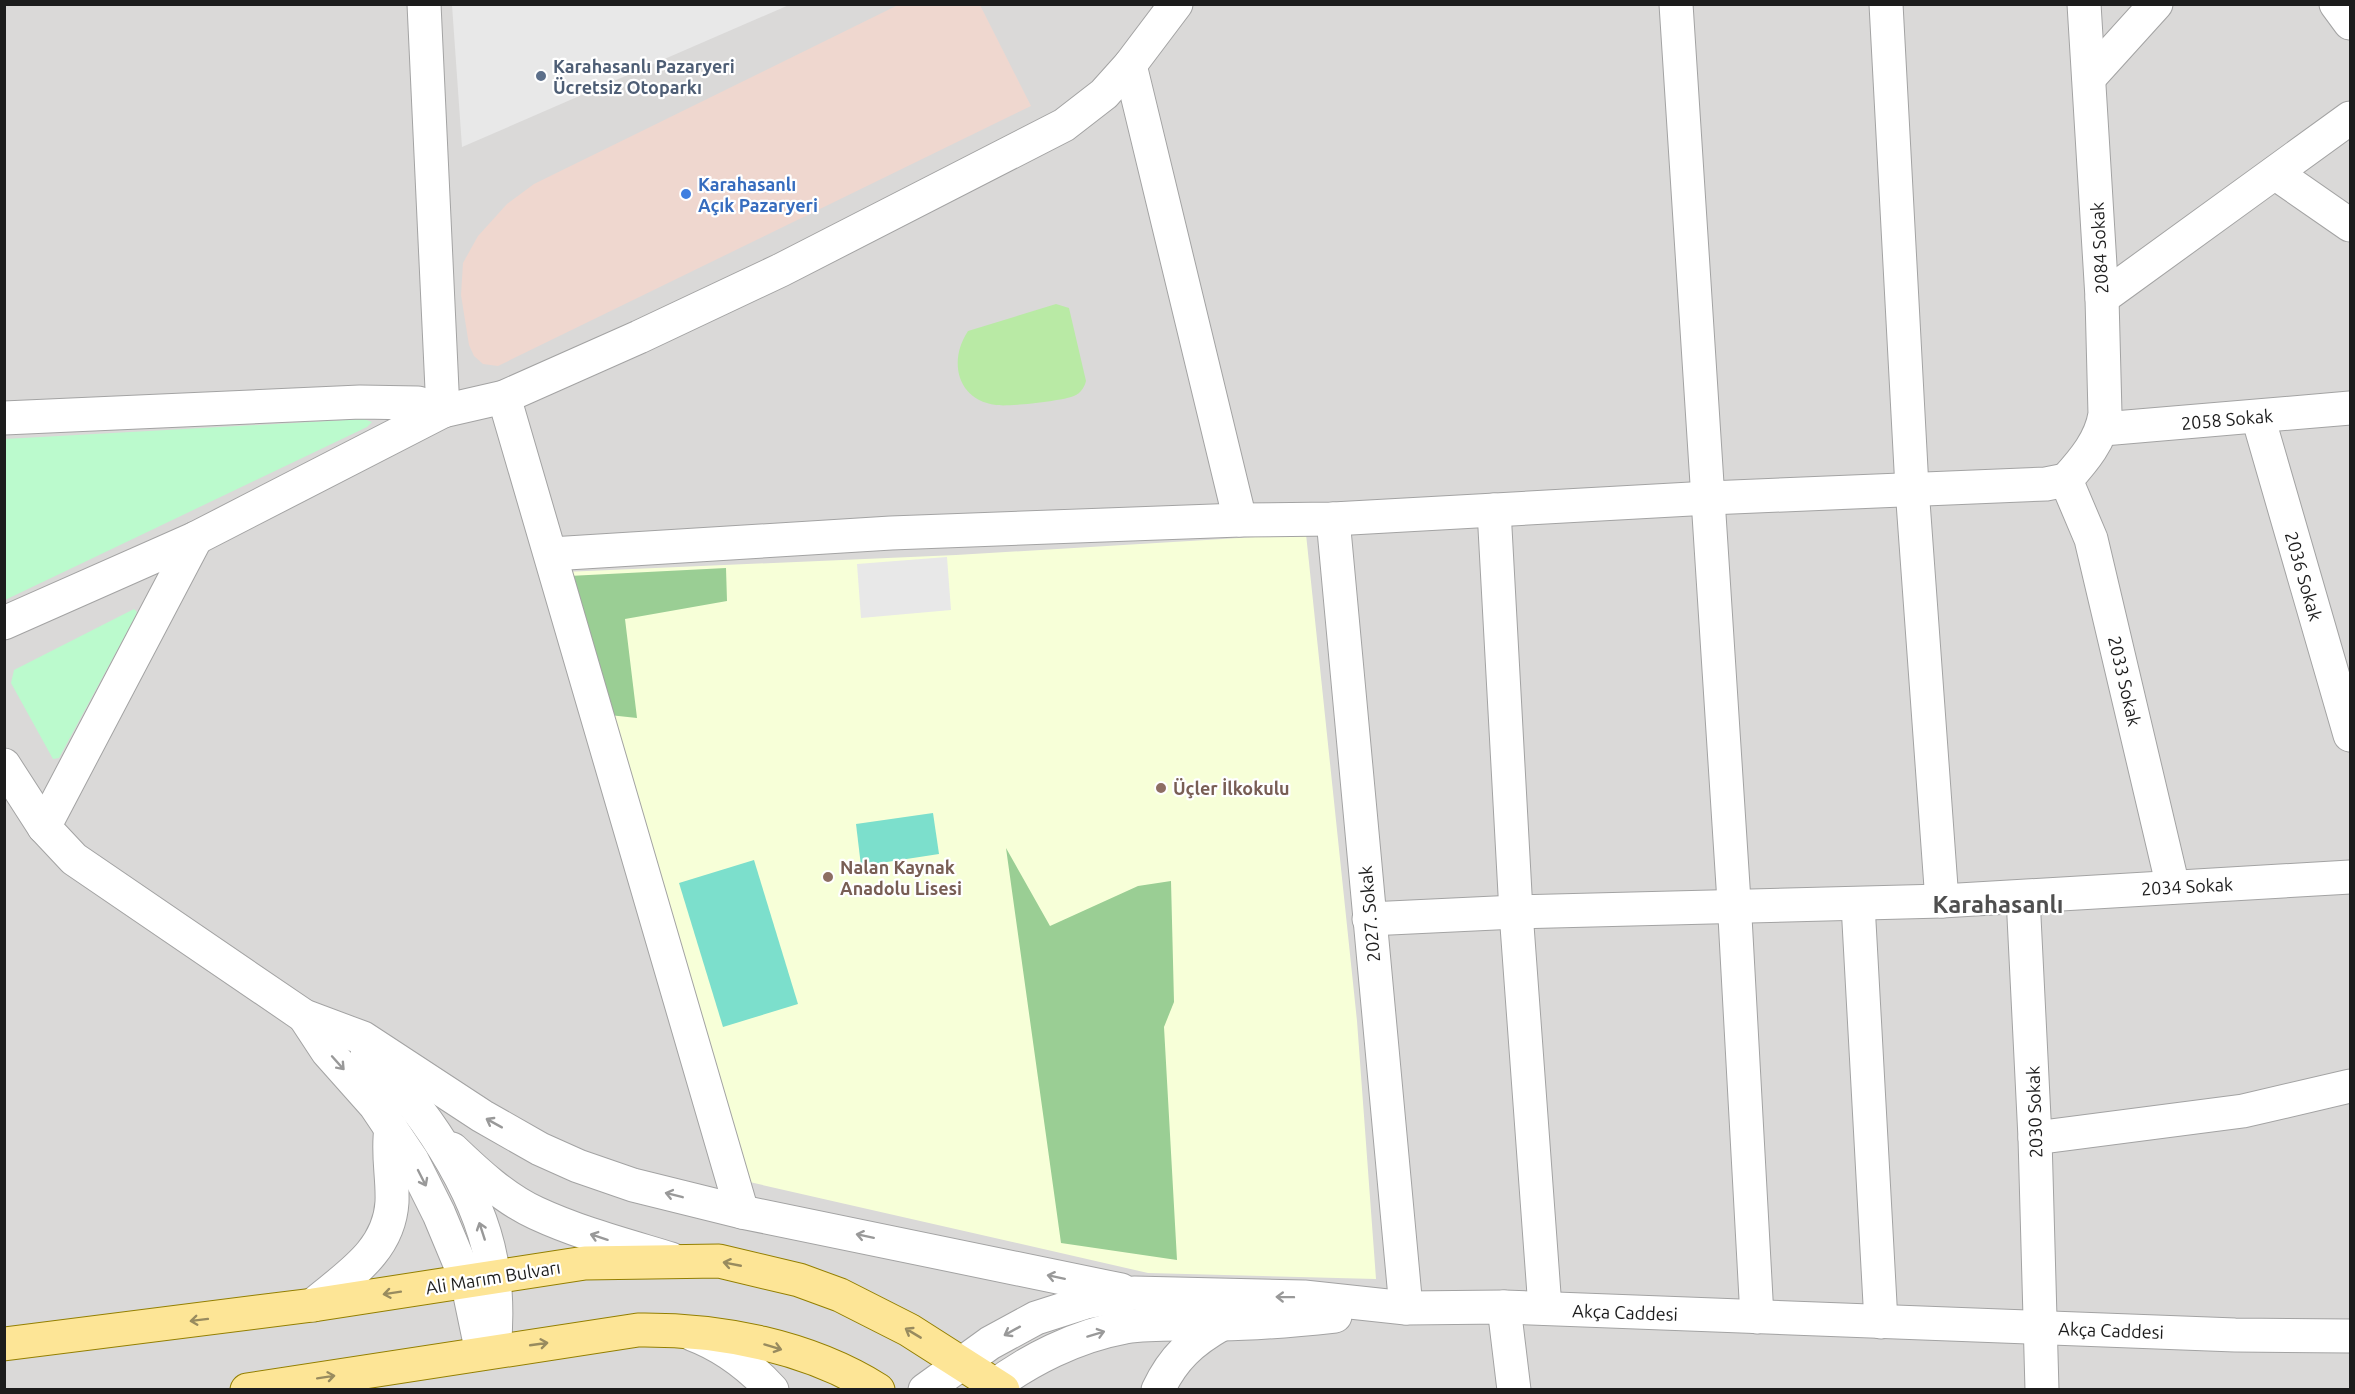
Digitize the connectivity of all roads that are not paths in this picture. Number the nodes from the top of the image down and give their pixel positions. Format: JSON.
{"nodes":[{"id":1,"x":424,"y":4,"type":"edge"},
{"id":2,"x":1176,"y":4,"type":"edge"},
{"id":3,"x":1676,"y":4,"type":"edge"},
{"id":4,"x":1886,"y":4,"type":"edge"},
{"id":5,"x":2084,"y":4,"type":"edge"},
{"id":6,"x":2156,"y":4,"type":"edge"},
{"id":7,"x":2336,"y":4,"type":"edge"},
{"id":8,"x":2350,"y":23,"type":"edge"},
{"id":9,"x":1130,"y":65,"type":"junction"},
{"id":10,"x":2089,"y":78,"type":"junction"},
{"id":11,"x":2350,"y":118,"type":"edge"},
{"id":12,"x":2275,"y":173,"type":"junction"},
{"id":13,"x":2350,"y":225,"type":"edge"},
{"id":14,"x":2102,"y":298,"type":"junction"},
{"id":15,"x":504,"y":397,"type":"junction"},
{"id":16,"x":2350,"y":408,"type":"edge"},
{"id":17,"x":443,"y":411,"type":"junction"},
{"id":18,"x":2258,"y":417,"type":"junction"},
{"id":19,"x":4,"y":418,"type":"edge"},
{"id":20,"x":2103,"y":429,"type":"junction"},
{"id":21,"x":2066,"y":480,"type":"junction"},
{"id":22,"x":1912,"y":488,"type":"junction"},
{"id":23,"x":1709,"y":498,"type":"junction"},
{"id":24,"x":1494,"y":510,"type":"junction"},
{"id":25,"x":1333,"y":519,"type":"junction"},
{"id":26,"x":1240,"y":520,"type":"junction"},
{"id":27,"x":196,"y":538,"type":"junction"},
{"id":28,"x":551,"y":554,"type":"junction"},
{"id":29,"x":4,"y":623,"type":"edge"},
{"id":30,"x":2350,"y":732,"type":"edge"},
{"id":31,"x":4,"y":765,"type":"edge"},
{"id":32,"x":44,"y":826,"type":"junction"},
{"id":33,"x":2350,"y":877,"type":"edge"},
{"id":34,"x":2173,"y":886,"type":"junction"},
{"id":35,"x":2023,"y":897,"type":"junction"},
{"id":36,"x":1942,"y":901,"type":"junction"},
{"id":37,"x":1858,"y":903,"type":"junction"},
{"id":38,"x":1734,"y":908,"type":"junction"},
{"id":39,"x":1516,"y":912,"type":"junction"},
{"id":40,"x":1369,"y":919,"type":"junction"},
{"id":41,"x":317,"y":1022,"type":"junction"},
{"id":42,"x":2350,"y":1086,"type":"edge"},
{"id":43,"x":428,"y":1127,"type":"junction"},
{"id":44,"x":391,"y":1128,"type":"junction"},
{"id":45,"x":2035,"y":1138,"type":"junction"},
{"id":46,"x":742,"y":1212,"type":"junction"},
{"id":47,"x":675,"y":1260,"type":"junction"},
{"id":48,"x":480,"y":1279,"type":"junction"},
{"id":49,"x":1134,"y":1293,"type":"junction"},
{"id":50,"x":313,"y":1305,"type":"junction"},
{"id":51,"x":1504,"y":1307,"type":"junction"},
{"id":52,"x":1406,"y":1308,"type":"junction"},
{"id":53,"x":1545,"y":1308,"type":"junction"},
{"id":54,"x":1756,"y":1317,"type":"junction"},
{"id":55,"x":1881,"y":1322,"type":"junction"},
{"id":56,"x":1222,"y":1324,"type":"junction"},
{"id":57,"x":2039,"y":1328,"type":"junction"},
{"id":58,"x":682,"y":1330,"type":"junction"},
{"id":59,"x":2350,"y":1336,"type":"edge"},
{"id":60,"x":4,"y":1344,"type":"edge"},
{"id":61,"x":488,"y":1352,"type":"junction"},
{"id":62,"x":963,"y":1363,"type":"junction"},
{"id":63,"x":996,"y":1388,"type":"edge"},
{"id":64,"x":248,"y":1389,"type":"edge"},
{"id":65,"x":772,"y":1389,"type":"edge"},
{"id":66,"x":878,"y":1389,"type":"edge"},
{"id":67,"x":925,"y":1389,"type":"edge"},
{"id":68,"x":1158,"y":1389,"type":"edge"},
{"id":69,"x":1514,"y":1389,"type":"edge"},
{"id":70,"x":2042,"y":1389,"type":"edge"}],
"edges":[{"from":1,"to":17,"type":"street"},
{"from":2,"to":9,"type":"street"},
{"from":3,"to":23,"type":"street"},
{"from":4,"to":22,"type":"street"},
{"from":5,"to":10,"type":"street","name":"2084 Sokak"},
{"from":6,"to":10,"type":"street"},
{"from":7,"to":8,"type":"street"},
{"from":9,"to":15,"type":"street"},
{"from":9,"to":26,"type":"street"},
{"from":10,"to":14,"type":"street","name":"2084 Sokak"},
{"from":11,"to":12,"type":"street"},
{"from":12,"to":13,"type":"street"},
{"from":12,"to":14,"type":"street"},
{"from":14,"to":20,"type":"street","name":"2084 Sokak"},
{"from":15,"to":17,"type":"street"},
{"from":15,"to":28,"type":"street"},
{"from":16,"to":18,"type":"street","name":"2058 Sokak"},
{"from":17,"to":19,"type":"street"},
{"from":17,"to":27,"type":"street"},
{"from":18,"to":20,"type":"street","name":"2058 Sokak"},
{"from":18,"to":30,"type":"street","name":"2036 Sokak"},
{"from":20,"to":21,"type":"street","name":"2084 Sokak"},
{"from":21,"to":22,"type":"street"},
{"from":21,"to":34,"type":"street","name":"2033 Sokak"},
{"from":22,"to":23,"type":"street"},
{"from":22,"to":36,"type":"street"},
{"from":23,"to":24,"type":"street"},
{"from":23,"to":38,"type":"street"},
{"from":24,"to":25,"type":"street"},
{"from":24,"to":39,"type":"street"},
{"from":25,"to":26,"type":"street"},
{"from":25,"to":40,"type":"street","name":"2027. Sokak"},
{"from":26,"to":28,"type":"street"},
{"from":27,"to":29,"type":"street"},
{"from":27,"to":32,"type":"street"},
{"from":28,"to":46,"type":"street"},
{"from":31,"to":32,"type":"street"},
{"from":32,"to":41,"type":"street"},
{"from":33,"to":34,"type":"street","name":"2034 Sokak"},
{"from":34,"to":35,"type":"street","name":"2034 Sokak"},
{"from":35,"to":36,"type":"street","name":"2034 Sokak"},
{"from":35,"to":45,"type":"street","name":"2030 Sokak"},
{"from":36,"to":37,"type":"street","name":"2034 Sokak"},
{"from":37,"to":38,"type":"street","name":"2034 Sokak"},
{"from":37,"to":55,"type":"street"},
{"from":38,"to":39,"type":"street","name":"2034 Sokak"},
{"from":38,"to":54,"type":"street"},
{"from":39,"to":40,"type":"street","name":"2034 Sokak"},
{"from":39,"to":53,"type":"street"},
{"from":40,"to":52,"type":"street","name":"2027. Sokak"},
{"from":41,"to":43,"type":"street"},
{"from":41,"to":44,"type":"street","one_way":true},
{"from":46,"to":41,"type":"street","one_way":true},
{"from":42,"to":45,"type":"street"},
{"from":47,"to":43,"type":"street","one_way":true},
{"from":48,"to":43,"type":"street","one_way":true},
{"from":44,"to":48,"type":"street","one_way":true},
{"from":44,"to":50,"type":"street"},
{"from":45,"to":57,"type":"street","name":"2030 Sokak"},
{"from":49,"to":46,"type":"street","one_way":true},
{"from":47,"to":48,"type":"main road","name":"Ali Marım Bulvarı"},
{"from":62,"to":47,"type":"main road","name":"Ali Marım Bulvarı","one_way":true},
{"from":48,"to":50,"type":"main road","name":"Ali Marım Bulvarı","one_way":true},
{"from":48,"to":61,"type":"street"},
{"from":52,"to":49,"type":"street","name":"Akça Caddesi","one_way":true},
{"from":49,"to":62,"type":"street","name":"Akça Caddesi","one_way":true},
{"from":50,"to":60,"type":"main road","name":"Ali Marım Bulvarı","one_way":true},
{"from":51,"to":52,"type":"street","name":"Akça Caddesi"},
{"from":51,"to":53,"type":"street","name":"Akça Caddesi"},
{"from":51,"to":69,"type":"street"},
{"from":52,"to":56,"type":"street"},
{"from":53,"to":54,"type":"street","name":"Akça Caddesi"},
{"from":54,"to":55,"type":"street","name":"Akça Caddesi"},
{"from":55,"to":57,"type":"street","name":"Akça Caddesi"},
{"from":63,"to":56,"type":"street","one_way":true},
{"from":56,"to":68,"type":"street"},
{"from":57,"to":59,"type":"street","name":"Akça Caddesi"},
{"from":57,"to":70,"type":"street","name":"2030 Sokak"},
{"from":61,"to":58,"type":"main road","one_way":true},
{"from":58,"to":65,"type":"street"},
{"from":58,"to":66,"type":"main road","one_way":true},
{"from":64,"to":61,"type":"main road","one_way":true},
{"from":62,"to":63,"type":"main road","name":"Ali Marım Bulvarı"},
{"from":62,"to":67,"type":"street","name":"Akça Caddesi"}]}
